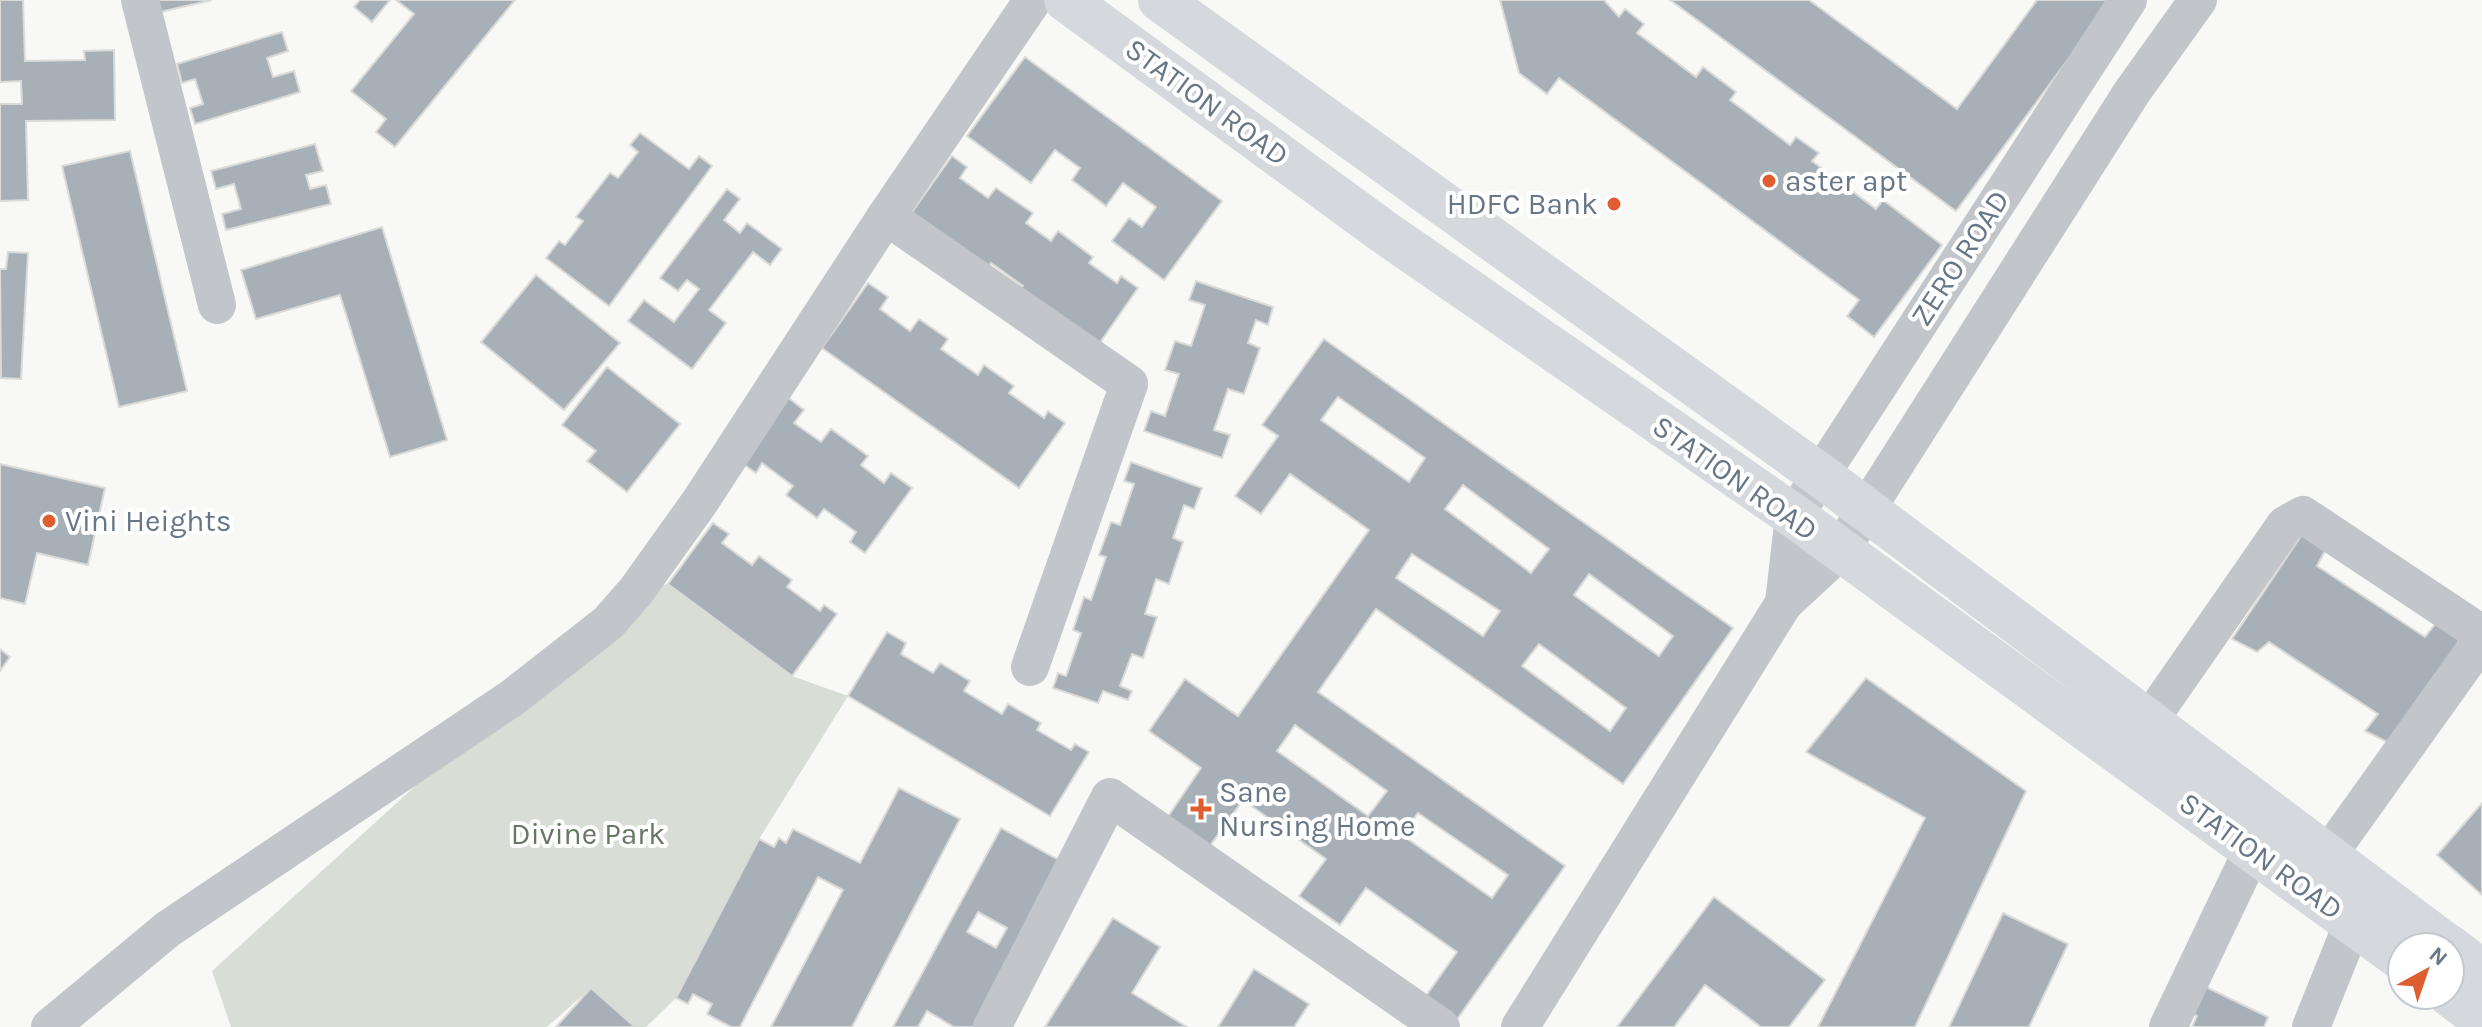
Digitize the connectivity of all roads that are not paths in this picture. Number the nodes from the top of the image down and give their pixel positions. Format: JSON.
{"nodes":[{"id":1,"x":140,"y":0,"type":"edge"},
{"id":2,"x":1033,"y":0,"type":"edge"},
{"id":3,"x":1066,"y":0,"type":"edge"},
{"id":4,"x":1160,"y":0,"type":"edge"},
{"id":5,"x":2128,"y":0,"type":"edge"},
{"id":6,"x":2198,"y":0,"type":"edge"},
{"id":7,"x":2087,"y":59,"type":"junction"},
{"id":8,"x":2132,"y":92,"type":"junction"},
{"id":9,"x":886,"y":216,"type":"junction"},
{"id":10,"x":217,"y":305,"type":"dead end"},
{"id":11,"x":1820,"y":475,"type":"junction"},
{"id":12,"x":1867,"y":512,"type":"junction"},
{"id":13,"x":1794,"y":516,"type":"junction"},
{"id":14,"x":1840,"y":551,"type":"junction"},
{"id":15,"x":1784,"y":603,"type":"junction"},
{"id":16,"x":1030,"y":667,"type":"dead end"},
{"id":17,"x":2149,"y":721,"type":"junction"},
{"id":18,"x":2253,"y":849,"type":"junction"},
{"id":19,"x":2328,"y":855,"type":"junction"},
{"id":20,"x":2360,"y":904,"type":"junction"},
{"id":21,"x":2417,"y":931,"type":"edge"},
{"id":22,"x":2386,"y":938,"type":"edge"},
{"id":23,"x":2466,"y":960,"type":"edge"},
{"id":24,"x":2482,"y":972,"type":"edge"},
{"id":25,"x":50,"y":1027,"type":"edge"},
{"id":26,"x":992,"y":1027,"type":"edge"},
{"id":27,"x":1441,"y":1027,"type":"edge"},
{"id":28,"x":1520,"y":1027,"type":"edge"},
{"id":29,"x":2168,"y":1027,"type":"edge"},
{"id":30,"x":2311,"y":1027,"type":"edge"}],
"edges":[{"from":1,"to":10,"type":"street"},
{"from":2,"to":9,"type":"street"},
{"from":3,"to":13,"type":"main road","name":"STATION ROAD"},
{"from":4,"to":11,"type":"main road","name":"STATION ROAD"},
{"from":5,"to":7,"type":"street","name":"ZERO ROAD"},
{"from":6,"to":8,"type":"street","name":"ZERO ROAD"},
{"from":7,"to":8,"type":"street"},
{"from":7,"to":11,"type":"street","name":"ZERO ROAD"},
{"from":8,"to":12,"type":"street","name":"ZERO ROAD"},
{"from":9,"to":16,"type":"street"},
{"from":9,"to":25,"type":"street"},
{"from":11,"to":12,"type":"main road","name":"STATION ROAD"},
{"from":11,"to":13,"type":"street","name":"ZERO ROAD"},
{"from":12,"to":14,"type":"street","name":"ZERO ROAD"},
{"from":12,"to":17,"type":"main road","name":"STATION ROAD"},
{"from":13,"to":14,"type":"main road","name":"STATION ROAD"},
{"from":13,"to":15,"type":"street"},
{"from":14,"to":15,"type":"street","name":"ZERO ROAD"},
{"from":14,"to":18,"type":"main road","name":"STATION ROAD"},
{"from":15,"to":28,"type":"street"},
{"from":17,"to":19,"type":"main road","name":"STATION ROAD"},
{"from":17,"to":19,"type":"street"},
{"from":18,"to":20,"type":"main road","name":"STATION ROAD"},
{"from":18,"to":29,"type":"street"},
{"from":19,"to":20,"type":"main road","name":"STATION ROAD"},
{"from":20,"to":21,"type":"main road","name":"STATION ROAD"},
{"from":20,"to":22,"type":"main road","name":"STATION ROAD"},
{"from":20,"to":30,"type":"street"},
{"from":23,"to":24,"type":"main road","name":"STATION ROAD"},
{"from":26,"to":27,"type":"street"}]}
